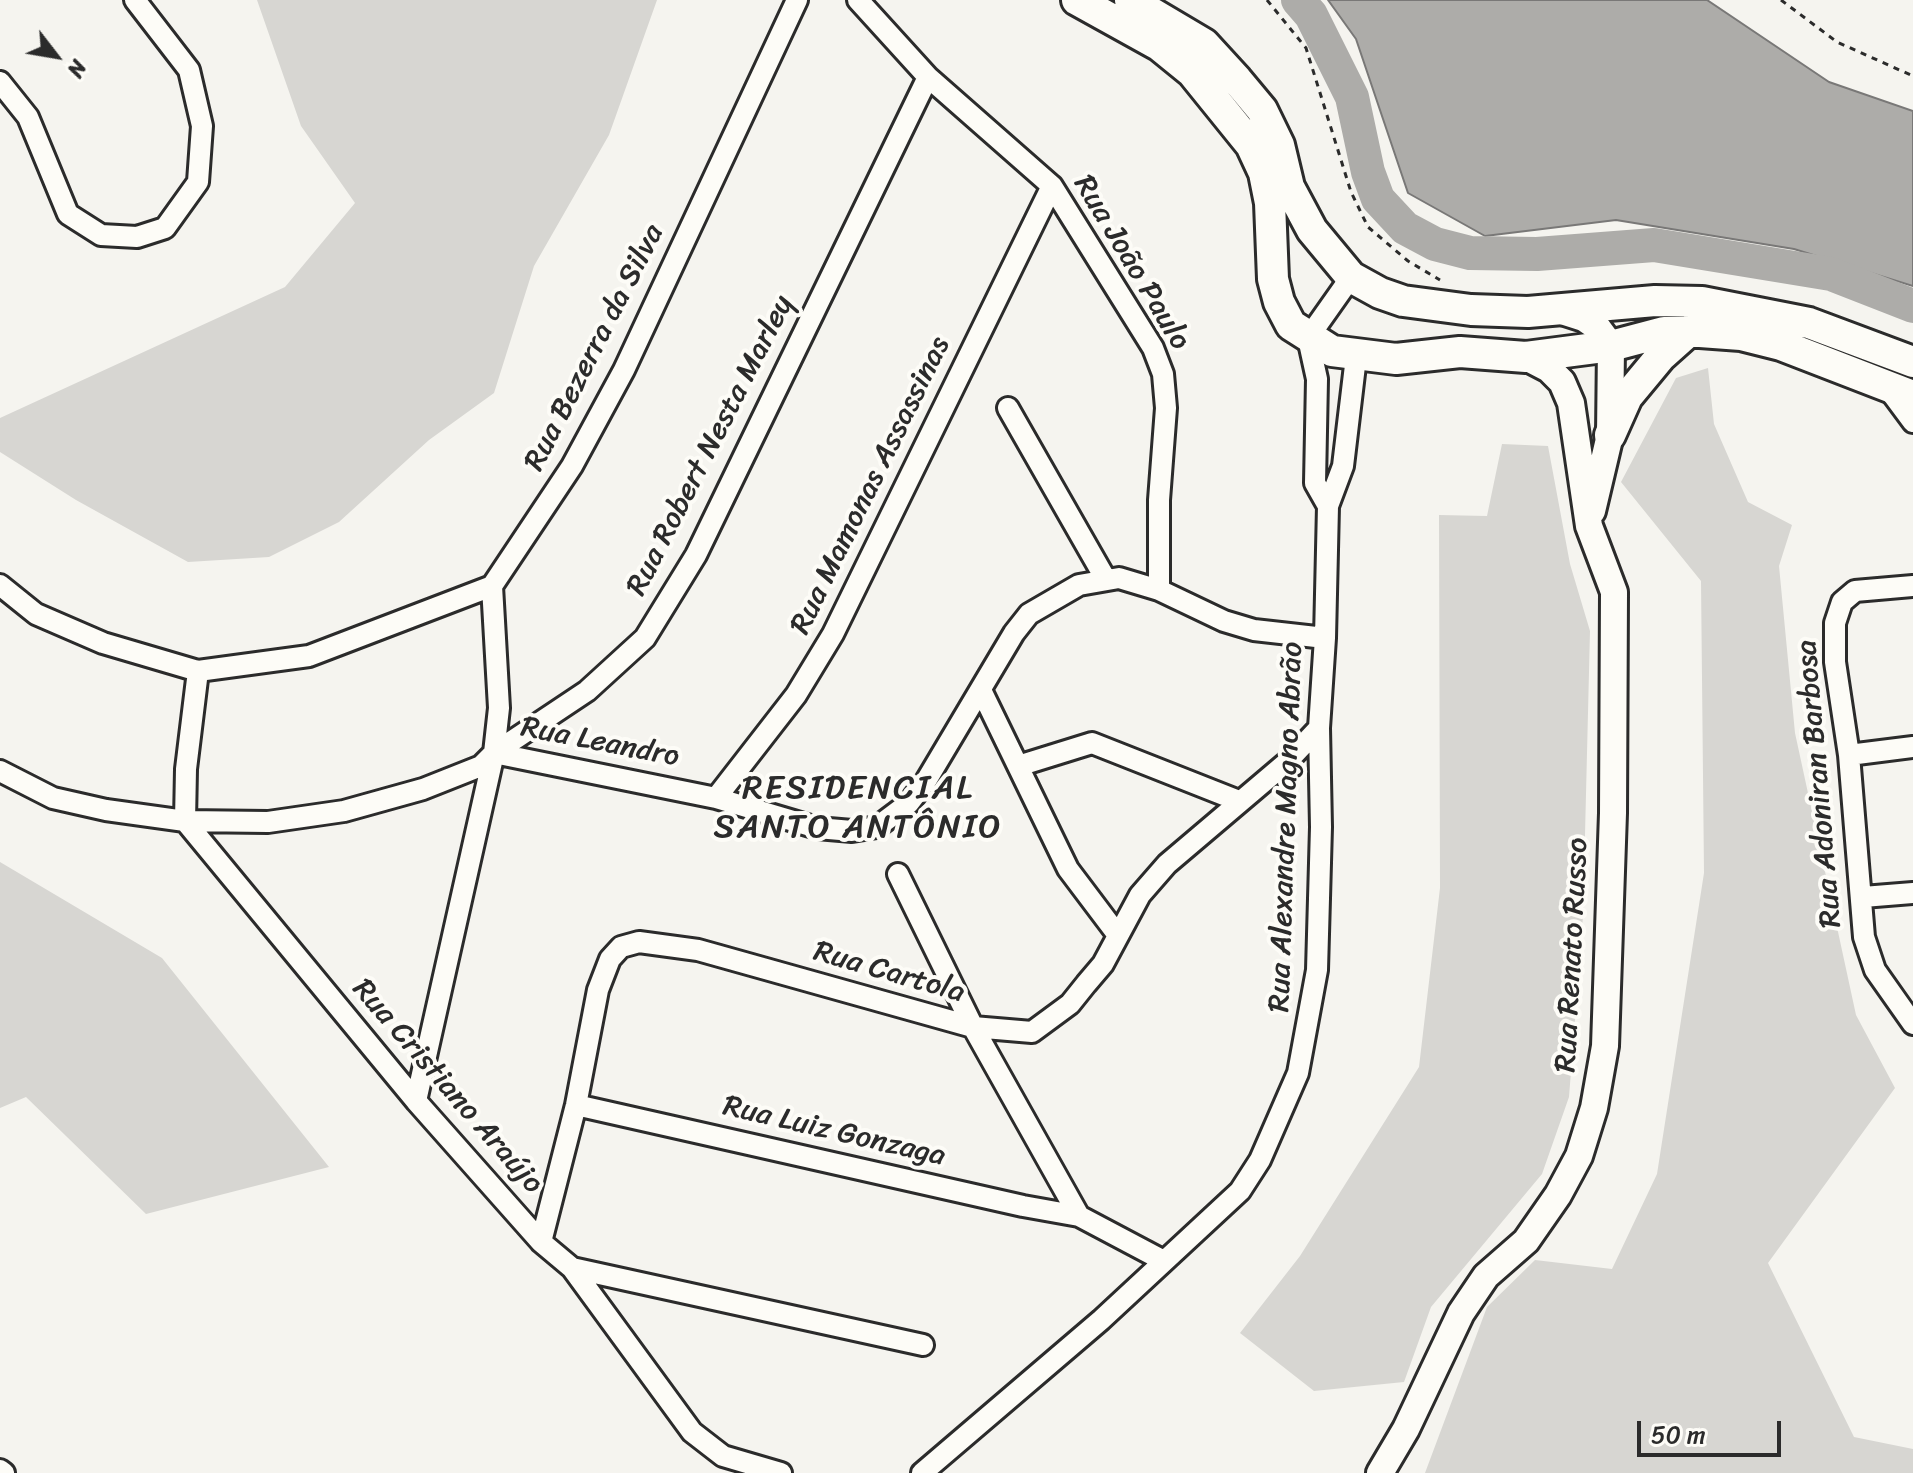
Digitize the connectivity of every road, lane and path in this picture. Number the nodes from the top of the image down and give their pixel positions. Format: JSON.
{"nodes":[{"id":1,"x":135,"y":0,"type":"edge"},
{"id":2,"x":797,"y":0,"type":"edge"},
{"id":3,"x":858,"y":0,"type":"edge"},
{"id":4,"x":1077,"y":0,"type":"edge"},
{"id":5,"x":1130,"y":0,"type":"edge"},
{"id":6,"x":1267,"y":0,"type":"edge"},
{"id":7,"x":1781,"y":0,"type":"edge"},
{"id":8,"x":1913,"y":76,"type":"edge"},
{"id":9,"x":928,"y":77,"type":"junction"},
{"id":10,"x":0,"y":82,"type":"edge"},
{"id":11,"x":1052,"y":186,"type":"junction"},
{"id":12,"x":1351,"y":277,"type":"junction"},
{"id":13,"x":1449,"y":285,"type":"dead end"},
{"id":14,"x":1541,"y":311,"type":"junction"},
{"id":15,"x":1689,"y":331,"type":"junction"},
{"id":16,"x":1308,"y":338,"type":"junction"},
{"id":17,"x":1611,"y":346,"type":"junction"},
{"id":18,"x":1460,"y":352,"type":"junction"},
{"id":19,"x":1356,"y":357,"type":"junction"},
{"id":20,"x":1526,"y":357,"type":"junction"},
{"id":21,"x":1913,"y":362,"type":"edge"},
{"id":22,"x":1899,"y":390,"type":"edge"},
{"id":23,"x":1008,"y":408,"type":"dead end"},
{"id":24,"x":1346,"y":422,"type":"junction"},
{"id":25,"x":1913,"y":422,"type":"edge"},
{"id":26,"x":1317,"y":425,"type":"junction"},
{"id":27,"x":1610,"y":435,"type":"junction"},
{"id":28,"x":1328,"y":506,"type":"junction"},
{"id":29,"x":1589,"y":526,"type":"junction"},
{"id":30,"x":1105,"y":578,"type":"junction"},
{"id":31,"x":0,"y":585,"type":"edge"},
{"id":32,"x":492,"y":586,"type":"junction"},
{"id":33,"x":1913,"y":586,"type":"edge"},
{"id":34,"x":1159,"y":590,"type":"junction"},
{"id":35,"x":1325,"y":638,"type":"junction"},
{"id":36,"x":198,"y":671,"type":"junction"},
{"id":37,"x":981,"y":690,"type":"junction"},
{"id":38,"x":1319,"y":728,"type":"junction"},
{"id":39,"x":1913,"y":747,"type":"edge"},
{"id":40,"x":494,"y":753,"type":"junction"},
{"id":41,"x":1849,"y":755,"type":"junction"},
{"id":42,"x":1018,"y":766,"type":"junction"},
{"id":43,"x":0,"y":771,"type":"edge"},
{"id":44,"x":716,"y":798,"type":"junction"},
{"id":45,"x":1239,"y":801,"type":"junction"},
{"id":46,"x":185,"y":821,"type":"junction"},
{"id":47,"x":898,"y":874,"type":"dead end"},
{"id":48,"x":1913,"y":893,"type":"edge"},
{"id":49,"x":1863,"y":897,"type":"junction"},
{"id":50,"x":1117,"y":934,"type":"junction"},
{"id":51,"x":1913,"y":1024,"type":"edge"},
{"id":52,"x":973,"y":1027,"type":"junction"},
{"id":53,"x":416,"y":1101,"type":"junction"},
{"id":54,"x":576,"y":1105,"type":"junction"},
{"id":55,"x":1079,"y":1216,"type":"junction"},
{"id":56,"x":541,"y":1242,"type":"junction"},
{"id":57,"x":1164,"y":1261,"type":"junction"},
{"id":58,"x":572,"y":1268,"type":"junction"},
{"id":59,"x":923,"y":1345,"type":"dead end"},
{"id":60,"x":781,"y":1473,"type":"edge"},
{"id":61,"x":922,"y":1473,"type":"edge"},
{"id":62,"x":1380,"y":1473,"type":"edge"}],
"edges":[{"from":1,"to":10,"type":"street"},
{"from":2,"to":32,"type":"street","name":"Rua Bezerra da Silva"},
{"from":3,"to":9,"type":"street","name":"Rua João Paulo"},
{"from":4,"to":16,"type":"main road"},
{"from":5,"to":12,"type":"main road"},
{"from":6,"to":13,"type":"path"},
{"from":7,"to":8,"type":"path"},
{"from":9,"to":11,"type":"street","name":"Rua João Paulo"},
{"from":9,"to":40,"type":"street","name":"Rua Robert Nesta Marley"},
{"from":11,"to":34,"type":"street","name":"Rua João Paulo"},
{"from":11,"to":44,"type":"street","name":"Rua Mamonas Assassinas"},
{"from":12,"to":14,"type":"main road"},
{"from":12,"to":16,"type":"street"},
{"from":14,"to":17,"type":"street"},
{"from":14,"to":18,"type":"main road"},
{"from":14,"to":21,"type":"main road"},
{"from":15,"to":17,"type":"main road"},
{"from":15,"to":22,"type":"main road"},
{"from":15,"to":27,"type":"main road"},
{"from":16,"to":19,"type":"main road"},
{"from":16,"to":26,"type":"street"},
{"from":17,"to":20,"type":"main road"},
{"from":17,"to":27,"type":"street"},
{"from":18,"to":19,"type":"main road"},
{"from":18,"to":20,"type":"main road"},
{"from":19,"to":24,"type":"street"},
{"from":20,"to":29,"type":"street","name":"Rua Renato Russo"},
{"from":22,"to":25,"type":"street"},
{"from":23,"to":30,"type":"street"},
{"from":24,"to":26,"type":"street"},
{"from":24,"to":28,"type":"street"},
{"from":26,"to":28,"type":"street"},
{"from":27,"to":29,"type":"street"},
{"from":28,"to":35,"type":"street","name":"Rua Alexandre Magno Abrão"},
{"from":29,"to":62,"type":"street","name":"Rua Renato Russo"},
{"from":30,"to":34,"type":"street"},
{"from":30,"to":37,"type":"street","name":"Rua Leandro"},
{"from":31,"to":36,"type":"street"},
{"from":32,"to":36,"type":"street"},
{"from":32,"to":40,"type":"street"},
{"from":33,"to":41,"type":"street","name":"Rua Adoniran Barbosa"},
{"from":34,"to":35,"type":"street"},
{"from":35,"to":38,"type":"street","name":"Rua Alexandre Magno Abrão"},
{"from":36,"to":46,"type":"street"},
{"from":37,"to":42,"type":"street"},
{"from":37,"to":44,"type":"street","name":"Rua Leandro"},
{"from":38,"to":45,"type":"street","name":"Rua Cartola"},
{"from":38,"to":57,"type":"street","name":"Rua Alexandre Magno Abrão"},
{"from":39,"to":41,"type":"street"},
{"from":40,"to":44,"type":"street","name":"Rua Leandro"},
{"from":40,"to":46,"type":"street","name":"Rua Robert Nesta Marley"},
{"from":40,"to":53,"type":"street"},
{"from":41,"to":49,"type":"street","name":"Rua Adoniran Barbosa"},
{"from":42,"to":45,"type":"street"},
{"from":42,"to":50,"type":"street"},
{"from":43,"to":46,"type":"street","name":"Rua Robert Nesta Marley"},
{"from":45,"to":50,"type":"street","name":"Rua Cartola"},
{"from":46,"to":53,"type":"street","name":"Rua Cristiano Araújo"},
{"from":47,"to":52,"type":"street"},
{"from":48,"to":49,"type":"street"},
{"from":49,"to":51,"type":"street","name":"Rua Adoniran Barbosa"},
{"from":50,"to":52,"type":"street","name":"Rua Cartola"},
{"from":52,"to":54,"type":"street","name":"Rua Cartola"},
{"from":52,"to":55,"type":"street"},
{"from":53,"to":56,"type":"street","name":"Rua Cristiano Araújo"},
{"from":54,"to":55,"type":"street","name":"Rua Luiz Gonzaga"},
{"from":54,"to":56,"type":"street","name":"Rua Cartola"},
{"from":55,"to":57,"type":"street","name":"Rua Luiz Gonzaga"},
{"from":56,"to":58,"type":"street","name":"Rua Cristiano Araújo"},
{"from":57,"to":61,"type":"street","name":"Rua Alexandre Magno Abrão"},
{"from":58,"to":59,"type":"street"},
{"from":58,"to":60,"type":"street","name":"Rua Cristiano Araújo"}]}
